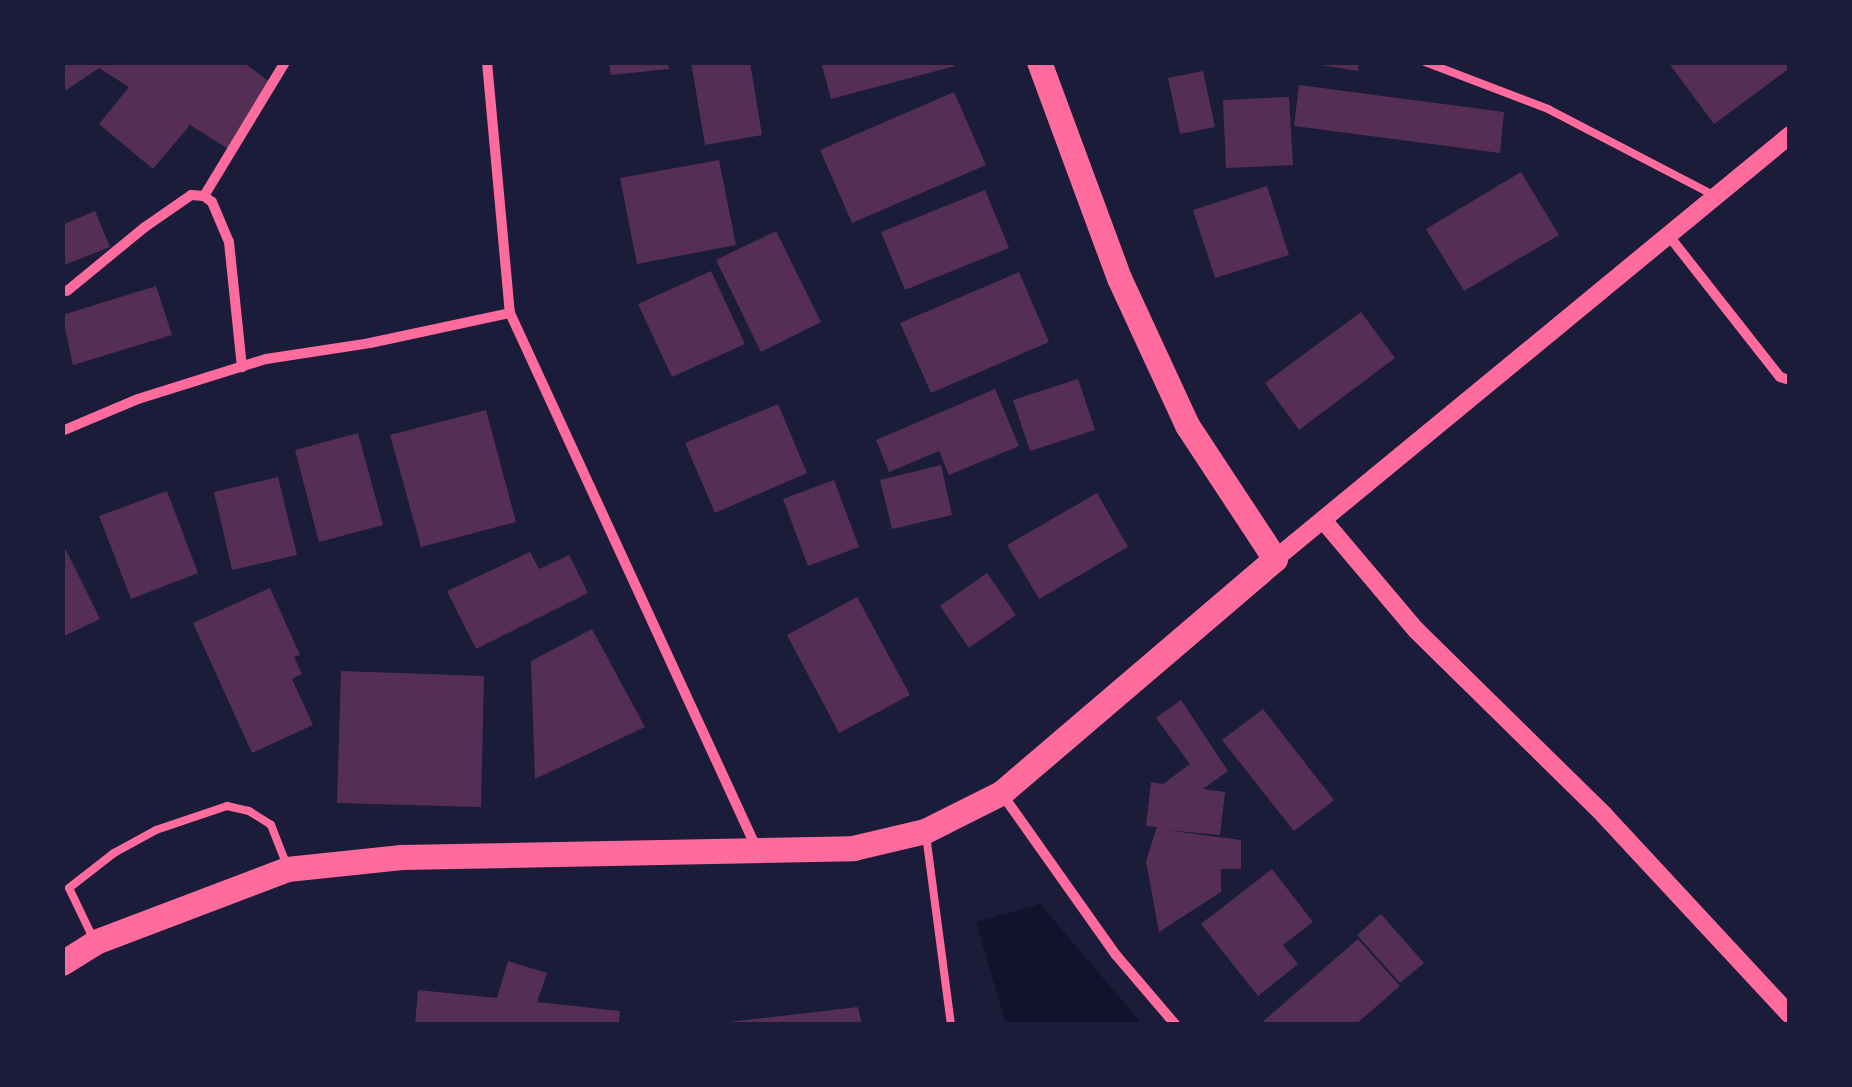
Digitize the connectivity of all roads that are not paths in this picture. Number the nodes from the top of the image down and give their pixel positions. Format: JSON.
{"nodes":[{"id":1,"x":285,"y":62,"type":"edge"},
{"id":2,"x":487,"y":62,"type":"edge"},
{"id":3,"x":1040,"y":62,"type":"edge"},
{"id":4,"x":1425,"y":62,"type":"edge"},
{"id":5,"x":1790,"y":135,"type":"edge"},
{"id":6,"x":204,"y":196,"type":"junction"},
{"id":7,"x":1718,"y":198,"type":"junction"},
{"id":8,"x":1669,"y":236,"type":"junction"},
{"id":9,"x":67,"y":292,"type":"dead end"},
{"id":10,"x":510,"y":313,"type":"junction"},
{"id":11,"x":242,"y":367,"type":"junction"},
{"id":12,"x":1790,"y":380,"type":"edge"},
{"id":13,"x":62,"y":432,"type":"edge"},
{"id":14,"x":1324,"y":520,"type":"junction"},
{"id":15,"x":1275,"y":559,"type":"junction"},
{"id":16,"x":1001,"y":793,"type":"junction"},
{"id":17,"x":925,"y":831,"type":"junction"},
{"id":18,"x":758,"y":852,"type":"junction"},
{"id":19,"x":287,"y":869,"type":"junction"},
{"id":20,"x":66,"y":889,"type":"edge"},
{"id":21,"x":95,"y":942,"type":"junction"},
{"id":22,"x":62,"y":963,"type":"edge"},
{"id":23,"x":1790,"y":1015,"type":"edge"},
{"id":24,"x":951,"y":1024,"type":"edge"},
{"id":25,"x":1174,"y":1024,"type":"edge"}],
"edges":[{"from":1,"to":6,"type":"street"},
{"from":2,"to":10,"type":"street"},
{"from":3,"to":15,"type":"main road"},
{"from":4,"to":7,"type":"lane"},
{"from":5,"to":7,"type":"street"},
{"from":6,"to":9,"type":"street"},
{"from":6,"to":11,"type":"street"},
{"from":7,"to":8,"type":"street"},
{"from":8,"to":12,"type":"street"},
{"from":8,"to":14,"type":"street"},
{"from":10,"to":11,"type":"street"},
{"from":10,"to":18,"type":"street"},
{"from":11,"to":13,"type":"street"},
{"from":14,"to":15,"type":"street"},
{"from":14,"to":23,"type":"street"},
{"from":15,"to":16,"type":"main road"},
{"from":16,"to":17,"type":"main road"},
{"from":16,"to":25,"type":"street"},
{"from":17,"to":18,"type":"main road"},
{"from":17,"to":24,"type":"lane"},
{"from":18,"to":19,"type":"main road"},
{"from":19,"to":20,"type":"lane"},
{"from":19,"to":21,"type":"main road"},
{"from":20,"to":21,"type":"lane"},
{"from":21,"to":22,"type":"main road"}]}
